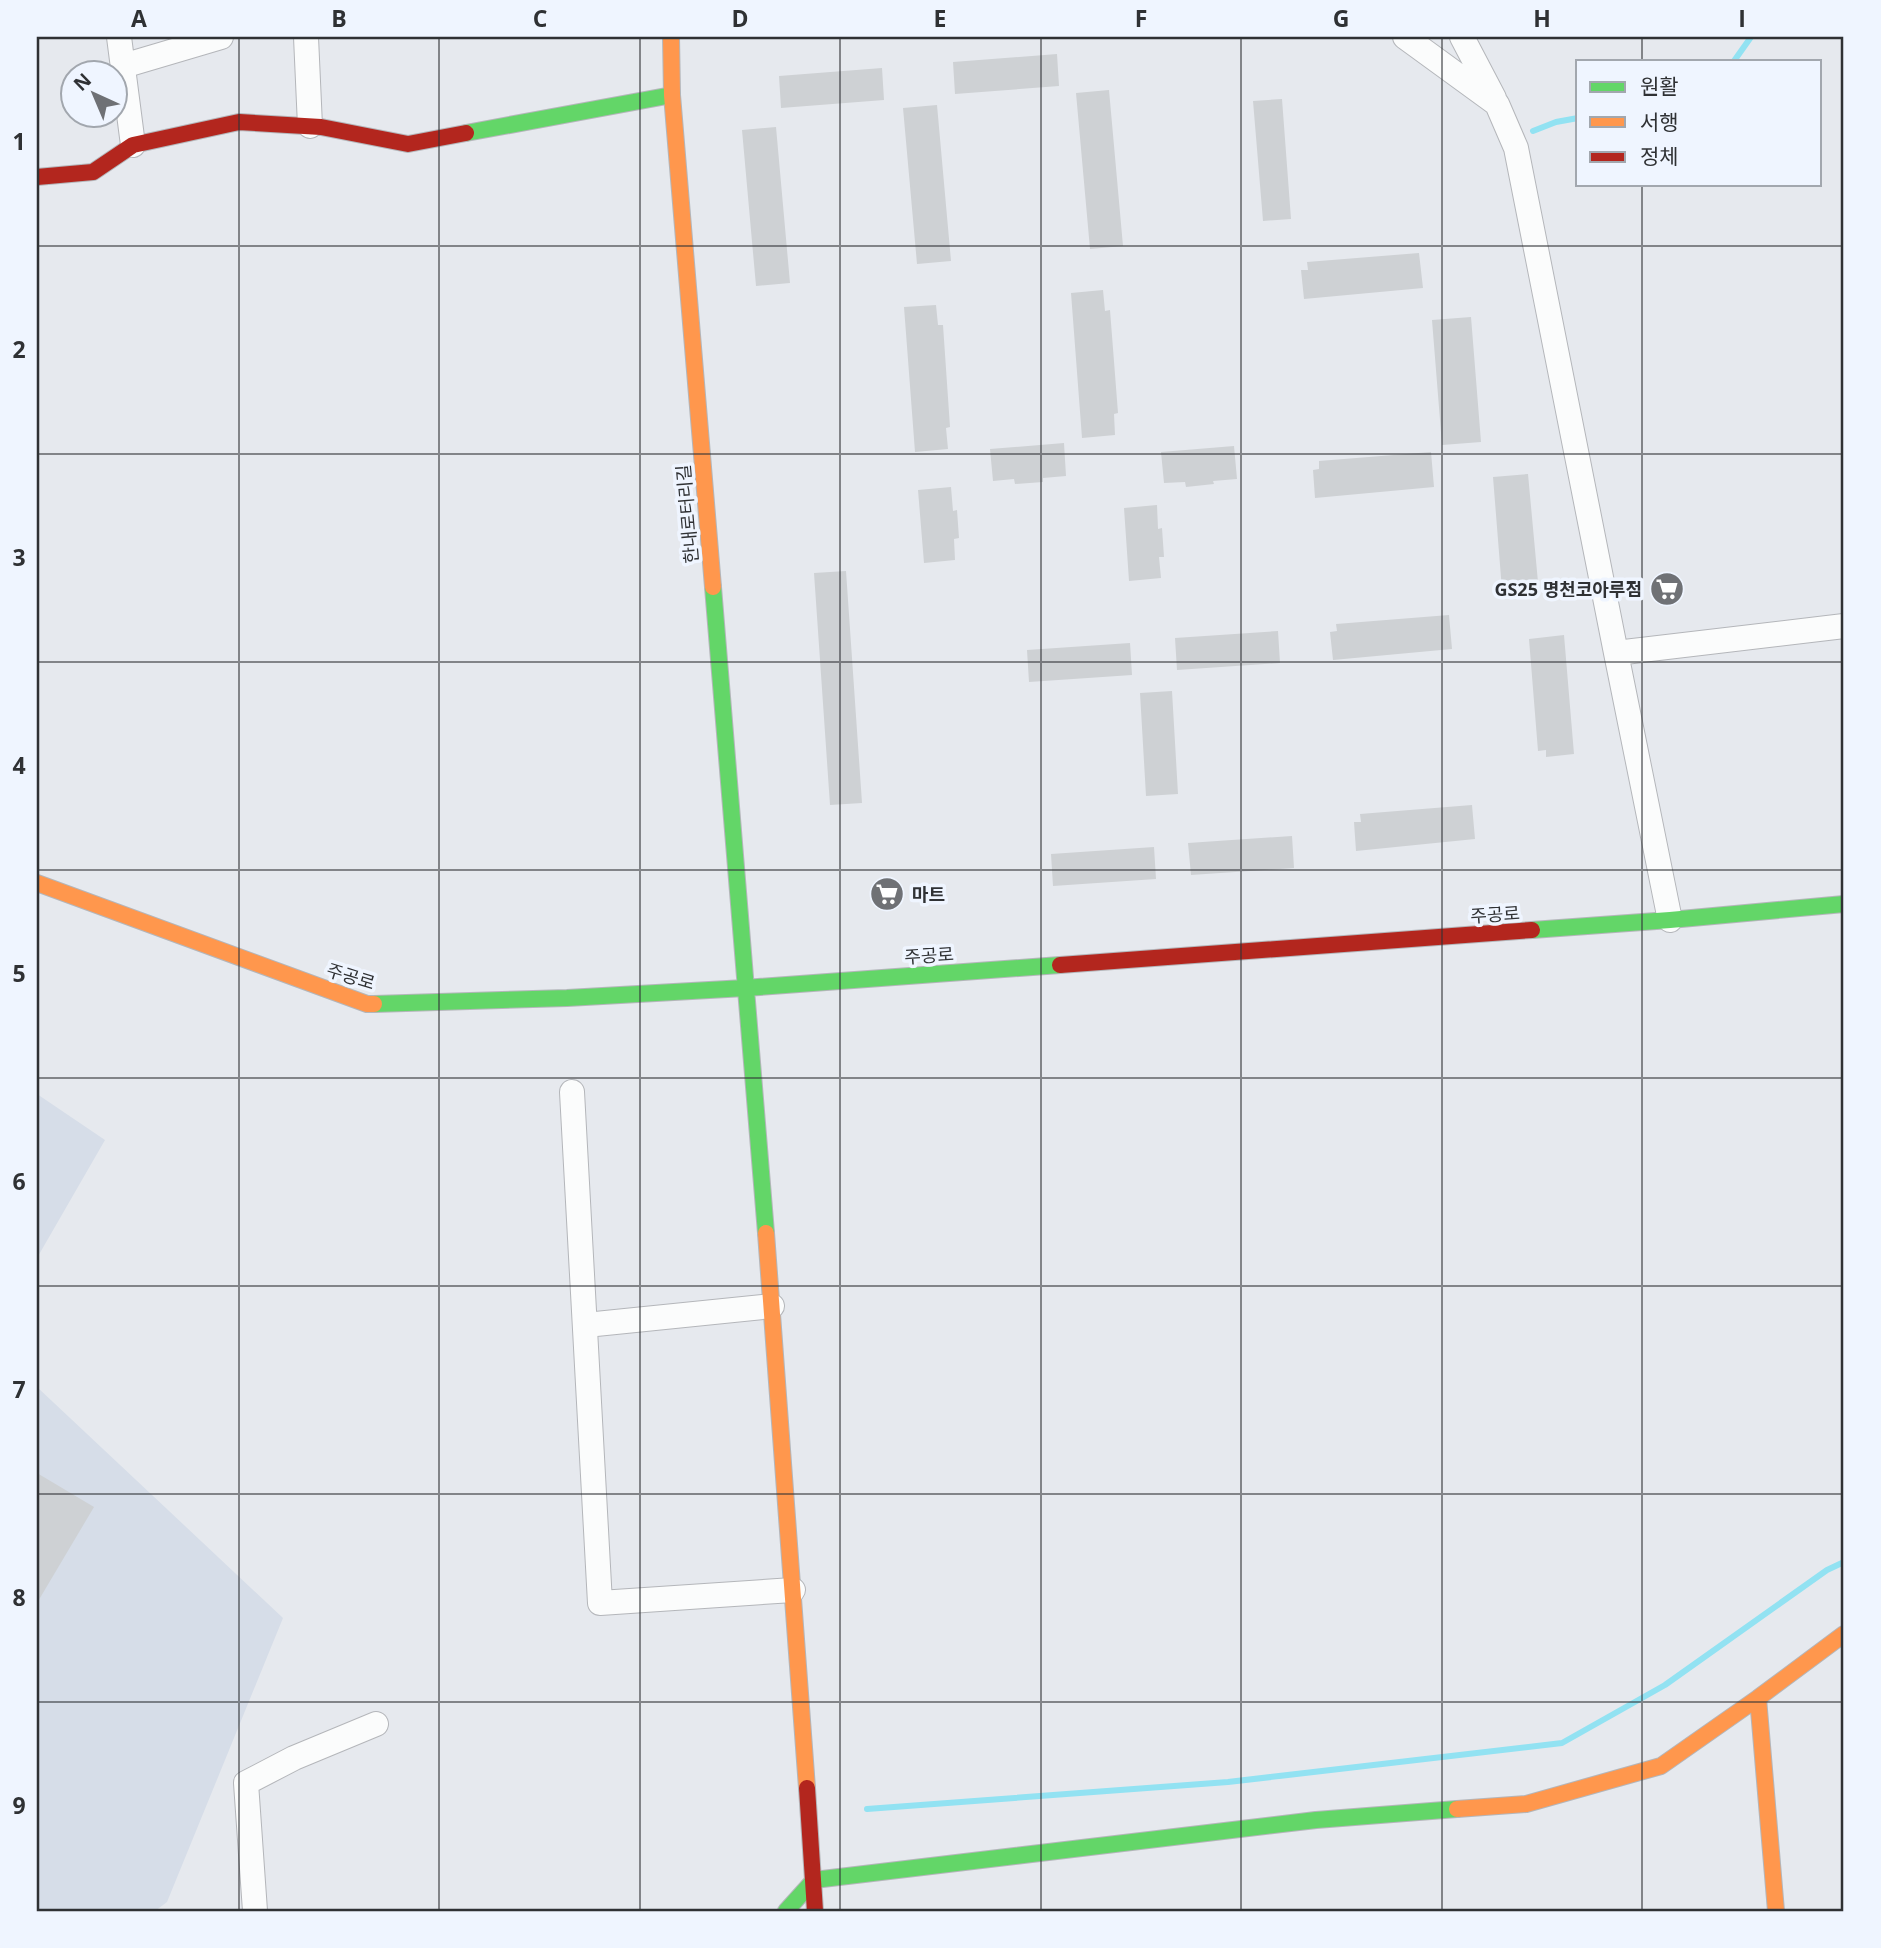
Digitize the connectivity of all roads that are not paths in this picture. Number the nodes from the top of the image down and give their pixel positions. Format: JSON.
{"nodes":[{"id":1,"x":119,"y":37,"type":"edge"},
{"id":2,"x":222,"y":37,"type":"edge"},
{"id":3,"x":306,"y":37,"type":"edge"},
{"id":4,"x":671,"y":37,"type":"edge"},
{"id":5,"x":1405,"y":37,"type":"edge"},
{"id":6,"x":1462,"y":37,"type":"edge"},
{"id":7,"x":122,"y":60,"type":"edge"},
{"id":8,"x":130,"y":64,"type":"edge"},
{"id":9,"x":672,"y":95,"type":"junction"},
{"id":10,"x":1497,"y":104,"type":"junction"},
{"id":11,"x":130,"y":121,"type":"edge"},
{"id":12,"x":310,"y":126,"type":"junction"},
{"id":13,"x":133,"y":145,"type":"junction"},
{"id":14,"x":37,"y":177,"type":"edge"},
{"id":15,"x":1844,"y":626,"type":"edge"},
{"id":16,"x":1616,"y":653,"type":"junction"},
{"id":17,"x":37,"y":883,"type":"edge"},
{"id":18,"x":1844,"y":904,"type":"edge"},
{"id":19,"x":1671,"y":920,"type":"junction"},
{"id":20,"x":745,"y":988,"type":"junction"},
{"id":21,"x":572,"y":1092,"type":"dead end"},
{"id":22,"x":772,"y":1306,"type":"junction"},
{"id":23,"x":586,"y":1325,"type":"junction"},
{"id":24,"x":793,"y":1590,"type":"junction"},
{"id":25,"x":1844,"y":1634,"type":"edge"},
{"id":26,"x":1758,"y":1698,"type":"junction"},
{"id":27,"x":376,"y":1724,"type":"dead end"},
{"id":28,"x":814,"y":1880,"type":"junction"},
{"id":29,"x":255,"y":1911,"type":"edge"},
{"id":30,"x":786,"y":1911,"type":"edge"},
{"id":31,"x":815,"y":1911,"type":"edge"},
{"id":32,"x":1776,"y":1911,"type":"edge"}],
"edges":[{"from":1,"to":7,"type":"street"},
{"from":2,"to":8,"type":"street"},
{"from":3,"to":12,"type":"street"},
{"from":4,"to":9,"type":"street","name":"한내로터리길"},
{"from":5,"to":10,"type":"street"},
{"from":6,"to":10,"type":"street"},
{"from":9,"to":12,"type":"street"},
{"from":9,"to":20,"type":"street","name":"한내로터리길"},
{"from":10,"to":16,"type":"street"},
{"from":11,"to":13,"type":"street"},
{"from":12,"to":13,"type":"street"},
{"from":13,"to":14,"type":"street"},
{"from":15,"to":16,"type":"street"},
{"from":16,"to":19,"type":"street"},
{"from":17,"to":20,"type":"street","name":"주공로"},
{"from":18,"to":19,"type":"street","name":"주공로"},
{"from":19,"to":20,"type":"street","name":"주공로"},
{"from":20,"to":22,"type":"street","name":"한내로터리길"},
{"from":21,"to":23,"type":"street"},
{"from":22,"to":23,"type":"street"},
{"from":22,"to":24,"type":"street","name":"한내로터리길"},
{"from":23,"to":24,"type":"street"},
{"from":24,"to":28,"type":"street","name":"한내로터리길"},
{"from":25,"to":26,"type":"street"},
{"from":26,"to":28,"type":"street"},
{"from":26,"to":32,"type":"street"},
{"from":27,"to":29,"type":"street"},
{"from":28,"to":30,"type":"street"},
{"from":28,"to":31,"type":"street","name":"한내로터리길"}]}
